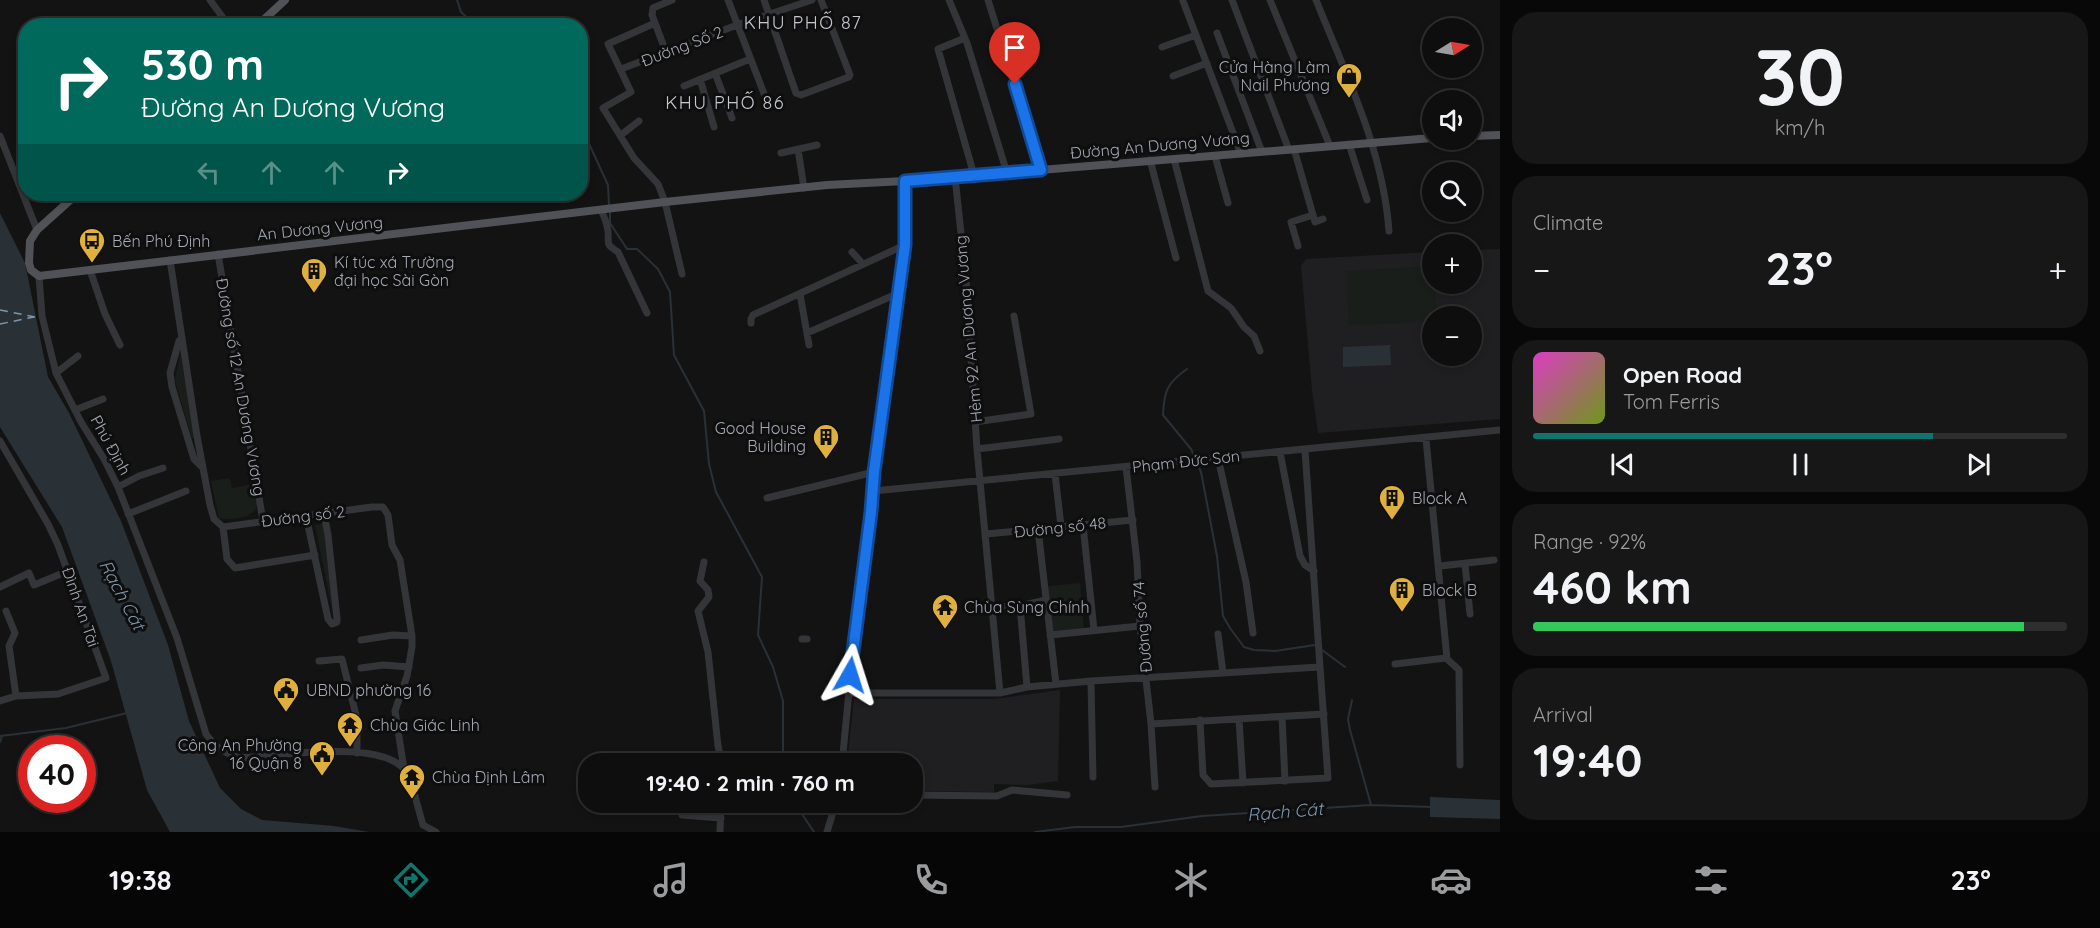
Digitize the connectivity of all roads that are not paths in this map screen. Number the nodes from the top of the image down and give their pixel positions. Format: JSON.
{"nodes":[{"id":1,"x":210,"y":0,"type":"edge"},
{"id":2,"x":285,"y":0,"type":"edge"},
{"id":3,"x":672,"y":0,"type":"edge"},
{"id":4,"x":728,"y":0,"type":"edge"},
{"id":5,"x":764,"y":0,"type":"edge"},
{"id":6,"x":812,"y":0,"type":"edge"},
{"id":7,"x":821,"y":0,"type":"edge"},
{"id":8,"x":949,"y":0,"type":"edge"},
{"id":9,"x":988,"y":0,"type":"edge"},
{"id":10,"x":1232,"y":0,"type":"edge"},
{"id":11,"x":1270,"y":0,"type":"edge"},
{"id":12,"x":1316,"y":0,"type":"edge"},
{"id":13,"x":1183,"y":2,"type":"dead end"},
{"id":14,"x":768,"y":15,"type":"junction"},
{"id":15,"x":223,"y":18,"type":"edge"},
{"id":16,"x":266,"y":18,"type":"edge"},
{"id":17,"x":655,"y":23,"type":"junction"},
{"id":18,"x":737,"y":25,"type":"junction"},
{"id":19,"x":1217,"y":33,"type":"dead end"},
{"id":20,"x":1196,"y":35,"type":"junction"},
{"id":21,"x":965,"y":38,"type":"junction"},
{"id":22,"x":1162,"y":47,"type":"dead end"},
{"id":23,"x":666,"y":52,"type":"junction"},
{"id":24,"x":750,"y":59,"type":"junction"},
{"id":25,"x":1208,"y":63,"type":"junction"},
{"id":26,"x":621,"y":69,"type":"junction"},
{"id":27,"x":715,"y":73,"type":"junction"},
{"id":28,"x":1173,"y":76,"type":"dead end"},
{"id":29,"x":700,"y":79,"type":"junction"},
{"id":30,"x":684,"y":86,"type":"dead end"},
{"id":31,"x":768,"y":104,"type":"dead end"},
{"id":32,"x":732,"y":118,"type":"dead end"},
{"id":33,"x":639,"y":121,"type":"dead end"},
{"id":34,"x":714,"y":127,"type":"dead end"},
{"id":35,"x":621,"y":135,"type":"junction"},
{"id":36,"x":1500,"y":135,"type":"edge"},
{"id":37,"x":0,"y":136,"type":"edge"},
{"id":38,"x":1482,"y":136,"type":"edge"},
{"id":39,"x":1422,"y":139,"type":"edge"},
{"id":40,"x":1373,"y":143,"type":"junction"},
{"id":41,"x":1349,"y":144,"type":"junction"},
{"id":42,"x":817,"y":145,"type":"dead end"},
{"id":43,"x":1330,"y":146,"type":"junction"},
{"id":44,"x":798,"y":149,"type":"junction"},
{"id":45,"x":1292,"y":150,"type":"junction"},
{"id":46,"x":1262,"y":152,"type":"junction"},
{"id":47,"x":781,"y":153,"type":"dead end"},
{"id":48,"x":1241,"y":154,"type":"junction"},
{"id":49,"x":1215,"y":156,"type":"junction"},
{"id":50,"x":1174,"y":159,"type":"junction"},
{"id":51,"x":1150,"y":160,"type":"junction"},
{"id":52,"x":1041,"y":170,"type":"junction"},
{"id":53,"x":1007,"y":172,"type":"junction"},
{"id":54,"x":974,"y":175,"type":"junction"},
{"id":55,"x":955,"y":177,"type":"junction"},
{"id":56,"x":905,"y":181,"type":"junction"},
{"id":57,"x":18,"y":182,"type":"edge"},
{"id":58,"x":804,"y":188,"type":"junction"},
{"id":59,"x":1367,"y":200,"type":"dead end"},
{"id":60,"x":26,"y":201,"type":"edge"},
{"id":61,"x":69,"y":201,"type":"edge"},
{"id":62,"x":664,"y":202,"type":"junction"},
{"id":63,"x":1228,"y":203,"type":"dead end"},
{"id":64,"x":603,"y":210,"type":"junction"},
{"id":65,"x":1313,"y":215,"type":"junction"},
{"id":66,"x":1323,"y":219,"type":"dead end"},
{"id":67,"x":37,"y":230,"type":"junction"},
{"id":68,"x":1389,"y":231,"type":"dead end"},
{"id":69,"x":905,"y":245,"type":"junction"},
{"id":70,"x":1298,"y":246,"type":"dead end"},
{"id":71,"x":852,"y":252,"type":"dead end"},
{"id":72,"x":218,"y":254,"type":"junction"},
{"id":73,"x":1176,"y":258,"type":"dead end"},
{"id":74,"x":170,"y":260,"type":"junction"},
{"id":75,"x":863,"y":264,"type":"junction"},
{"id":76,"x":90,"y":270,"type":"junction"},
{"id":77,"x":682,"y":274,"type":"dead end"},
{"id":78,"x":39,"y":276,"type":"junction"},
{"id":79,"x":899,"y":293,"type":"junction"},
{"id":80,"x":801,"y":294,"type":"junction"},
{"id":81,"x":647,"y":313,"type":"dead end"},
{"id":82,"x":1014,"y":316,"type":"dead end"},
{"id":83,"x":752,"y":319,"type":"dead end"},
{"id":84,"x":807,"y":333,"type":"junction"},
{"id":85,"x":182,"y":338,"type":"junction"},
{"id":86,"x":120,"y":345,"type":"dead end"},
{"id":87,"x":809,"y":345,"type":"dead end"},
{"id":88,"x":1260,"y":351,"type":"dead end"},
{"id":89,"x":78,"y":357,"type":"dead end"},
{"id":90,"x":56,"y":373,"type":"junction"},
{"id":91,"x":103,"y":399,"type":"dead end"},
{"id":92,"x":75,"y":410,"type":"junction"},
{"id":93,"x":975,"y":422,"type":"junction"},
{"id":94,"x":1500,"y":430,"type":"edge"},
{"id":95,"x":1059,"y":439,"type":"dead end"},
{"id":96,"x":1426,"y":439,"type":"junction"},
{"id":97,"x":0,"y":441,"type":"edge"},
{"id":98,"x":977,"y":449,"type":"junction"},
{"id":99,"x":1305,"y":450,"type":"junction"},
{"id":100,"x":1280,"y":452,"type":"junction"},
{"id":101,"x":1218,"y":458,"type":"junction"},
{"id":102,"x":202,"y":467,"type":"junction"},
{"id":103,"x":1126,"y":467,"type":"junction"},
{"id":104,"x":163,"y":468,"type":"dead end"},
{"id":105,"x":874,"y":472,"type":"junction"},
{"id":106,"x":1055,"y":474,"type":"junction"},
{"id":107,"x":980,"y":481,"type":"junction"},
{"id":108,"x":118,"y":487,"type":"junction"},
{"id":109,"x":186,"y":491,"type":"dead end"},
{"id":110,"x":873,"y":491,"type":"junction"},
{"id":111,"x":767,"y":498,"type":"dead end"},
{"id":112,"x":128,"y":514,"type":"junction"},
{"id":113,"x":324,"y":514,"type":"junction"},
{"id":114,"x":306,"y":516,"type":"junction"},
{"id":115,"x":1133,"y":520,"type":"junction"},
{"id":116,"x":263,"y":521,"type":"junction"},
{"id":117,"x":1083,"y":525,"type":"junction"},
{"id":118,"x":1061,"y":526,"type":"junction"},
{"id":119,"x":223,"y":527,"type":"junction"},
{"id":120,"x":1038,"y":529,"type":"junction"},
{"id":121,"x":986,"y":534,"type":"junction"},
{"id":122,"x":315,"y":555,"type":"junction"},
{"id":123,"x":1494,"y":560,"type":"dead end"},
{"id":124,"x":704,"y":562,"type":"dead end"},
{"id":125,"x":1465,"y":564,"type":"junction"},
{"id":126,"x":1440,"y":566,"type":"junction"},
{"id":127,"x":68,"y":571,"type":"junction"},
{"id":128,"x":1314,"y":571,"type":"junction"},
{"id":129,"x":0,"y":587,"type":"edge"},
{"id":130,"x":1046,"y":600,"type":"junction"},
{"id":131,"x":1020,"y":606,"type":"junction"},
{"id":132,"x":993,"y":607,"type":"junction"},
{"id":133,"x":6,"y":611,"type":"dead end"},
{"id":134,"x":1470,"y":614,"type":"dead end"},
{"id":135,"x":1140,"y":626,"type":"junction"},
{"id":136,"x":1094,"y":630,"type":"junction"},
{"id":137,"x":1253,"y":633,"type":"dead end"},
{"id":138,"x":1218,"y":634,"type":"dead end"},
{"id":139,"x":1050,"y":635,"type":"junction"},
{"id":140,"x":412,"y":636,"type":"junction"},
{"id":141,"x":361,"y":640,"type":"dead end"},
{"id":142,"x":1448,"y":658,"type":"junction"},
{"id":143,"x":319,"y":661,"type":"dead end"},
{"id":144,"x":1395,"y":664,"type":"dead end"},
{"id":145,"x":409,"y":667,"type":"junction"},
{"id":146,"x":1320,"y":667,"type":"junction"},
{"id":147,"x":361,"y":668,"type":"dead end"},
{"id":148,"x":1223,"y":673,"type":"junction"},
{"id":149,"x":1146,"y":677,"type":"junction"},
{"id":150,"x":1091,"y":681,"type":"junction"},
{"id":151,"x":1056,"y":684,"type":"junction"},
{"id":152,"x":1027,"y":687,"type":"junction"},
{"id":153,"x":848,"y":693,"type":"junction"},
{"id":154,"x":1000,"y":693,"type":"junction"},
{"id":155,"x":16,"y":696,"type":"junction"},
{"id":156,"x":0,"y":701,"type":"edge"},
{"id":157,"x":1324,"y":714,"type":"junction"},
{"id":158,"x":1282,"y":717,"type":"junction"},
{"id":159,"x":1239,"y":719,"type":"junction"},
{"id":160,"x":1200,"y":720,"type":"junction"},
{"id":161,"x":1151,"y":724,"type":"junction"},
{"id":162,"x":357,"y":753,"type":"junction"},
{"id":163,"x":720,"y":753,"type":"edge"},
{"id":164,"x":843,"y":753,"type":"edge"},
{"id":165,"x":1460,"y":765,"type":"dead end"},
{"id":166,"x":404,"y":769,"type":"junction"},
{"id":167,"x":1093,"y":777,"type":"dead end"},
{"id":168,"x":1286,"y":781,"type":"junction"},
{"id":169,"x":1243,"y":783,"type":"junction"},
{"id":170,"x":1155,"y":788,"type":"dead end"},
{"id":171,"x":923,"y":795,"type":"edge"},
{"id":172,"x":1067,"y":795,"type":"dead end"},
{"id":173,"x":721,"y":813,"type":"edge"},
{"id":174,"x":832,"y":813,"type":"edge"},
{"id":175,"x":682,"y":815,"type":"dead end"},
{"id":176,"x":721,"y":818,"type":"junction"},
{"id":177,"x":436,"y":832,"type":"edge"},
{"id":178,"x":720,"y":832,"type":"edge"},
{"id":179,"x":827,"y":832,"type":"edge"}],
"edges":[{"from":1,"to":15,"type":"street"},
{"from":2,"to":16,"type":"main road"},
{"from":3,"to":17,"type":"street"},
{"from":4,"to":18,"type":"street"},
{"from":5,"to":14,"type":"street"},
{"from":6,"to":14,"type":"street","name":"Đường Số 2"},
{"from":7,"to":14,"type":"street"},
{"from":8,"to":21,"type":"street"},
{"from":9,"to":52,"type":"street"},
{"from":10,"to":45,"type":"street"},
{"from":11,"to":43,"type":"street"},
{"from":12,"to":40,"type":"street"},
{"from":13,"to":20,"type":"street"},
{"from":14,"to":18,"type":"street","name":"Đường Số 2"},
{"from":17,"to":23,"type":"street"},
{"from":17,"to":26,"type":"street"},
{"from":18,"to":23,"type":"street","name":"Đường Số 2"},
{"from":18,"to":24,"type":"street"},
{"from":19,"to":46,"type":"street"},
{"from":20,"to":22,"type":"street"},
{"from":20,"to":25,"type":"street"},
{"from":21,"to":53,"type":"street"},
{"from":21,"to":54,"type":"street"},
{"from":23,"to":26,"type":"street","name":"Đường Số 2"},
{"from":24,"to":27,"type":"street"},
{"from":24,"to":31,"type":"street"},
{"from":25,"to":28,"type":"street"},
{"from":25,"to":48,"type":"street"},
{"from":26,"to":35,"type":"street"},
{"from":27,"to":29,"type":"street"},
{"from":27,"to":32,"type":"street"},
{"from":29,"to":30,"type":"street"},
{"from":29,"to":34,"type":"street"},
{"from":33,"to":35,"type":"street"},
{"from":35,"to":62,"type":"street"},
{"from":36,"to":38,"type":"main road"},
{"from":37,"to":57,"type":"street"},
{"from":39,"to":40,"type":"main road","name":"Đường An Dương Vương"},
{"from":40,"to":41,"type":"main road","name":"Đường An Dương Vương"},
{"from":40,"to":68,"type":"street"},
{"from":41,"to":43,"type":"main road","name":"Đường An Dương Vương"},
{"from":41,"to":59,"type":"street"},
{"from":42,"to":44,"type":"street"},
{"from":43,"to":45,"type":"main road","name":"Đường An Dương Vương"},
{"from":44,"to":47,"type":"street"},
{"from":44,"to":58,"type":"street"},
{"from":45,"to":46,"type":"main road","name":"Đường An Dương Vương"},
{"from":45,"to":65,"type":"street"},
{"from":46,"to":48,"type":"main road","name":"Đường An Dương Vương"},
{"from":48,"to":49,"type":"main road","name":"Đường An Dương Vương"},
{"from":49,"to":50,"type":"main road","name":"Đường An Dương Vương"},
{"from":49,"to":63,"type":"street"},
{"from":50,"to":51,"type":"main road","name":"Đường An Dương Vương"},
{"from":50,"to":88,"type":"street"},
{"from":51,"to":52,"type":"main road","name":"Đường An Dương Vương"},
{"from":51,"to":73,"type":"street"},
{"from":52,"to":53,"type":"main road","name":"Đường An Dương Vương"},
{"from":53,"to":54,"type":"main road","name":"Đường An Dương Vương"},
{"from":54,"to":55,"type":"main road","name":"Đường An Dương Vương"},
{"from":55,"to":56,"type":"main road","name":"Đường An Dương Vương"},
{"from":55,"to":93,"type":"street","name":"Hẻm 92 An Dương Vương"},
{"from":56,"to":58,"type":"main road","name":"Đường An Dương Vương"},
{"from":56,"to":69,"type":"street"},
{"from":58,"to":62,"type":"main road","name":"Đường An Dương Vương"},
{"from":60,"to":67,"type":"street"},
{"from":61,"to":67,"type":"main road"},
{"from":62,"to":64,"type":"main road","name":"Đường An Dương Vương"},
{"from":62,"to":77,"type":"street"},
{"from":64,"to":72,"type":"main road","name":"An Dương Vương"},
{"from":64,"to":81,"type":"street"},
{"from":65,"to":66,"type":"street"},
{"from":65,"to":70,"type":"street"},
{"from":67,"to":78,"type":"main road","name":"Phú Định"},
{"from":69,"to":75,"type":"street"},
{"from":69,"to":79,"type":"street"},
{"from":71,"to":75,"type":"street"},
{"from":72,"to":74,"type":"main road","name":"An Dương Vương"},
{"from":72,"to":116,"type":"street","name":"Đường số 12 An Dương Vương"},
{"from":74,"to":76,"type":"main road","name":"An Dương Vương"},
{"from":74,"to":85,"type":"street"},
{"from":75,"to":80,"type":"street"},
{"from":76,"to":78,"type":"main road","name":"An Dương Vương"},
{"from":76,"to":86,"type":"street"},
{"from":78,"to":90,"type":"street","name":"Phú Định"},
{"from":79,"to":84,"type":"street"},
{"from":79,"to":105,"type":"street"},
{"from":80,"to":83,"type":"street"},
{"from":80,"to":84,"type":"street"},
{"from":82,"to":93,"type":"street"},
{"from":84,"to":87,"type":"street"},
{"from":85,"to":102,"type":"street"},
{"from":85,"to":102,"type":"street"},
{"from":89,"to":90,"type":"street"},
{"from":90,"to":92,"type":"street","name":"Phú Định"},
{"from":91,"to":92,"type":"street"},
{"from":92,"to":108,"type":"street","name":"Phú Định"},
{"from":93,"to":98,"type":"street","name":"Hẻm 92 An Dương Vương"},
{"from":94,"to":96,"type":"street","name":"Phạm Đức Sơn"},
{"from":95,"to":98,"type":"street"},
{"from":96,"to":99,"type":"street","name":"Phạm Đức Sơn"},
{"from":96,"to":126,"type":"street"},
{"from":97,"to":127,"type":"street","name":"Đình An Tài"},
{"from":98,"to":107,"type":"street","name":"Hẻm 92 An Dương Vương"},
{"from":99,"to":100,"type":"street","name":"Phạm Đức Sơn"},
{"from":99,"to":128,"type":"street"},
{"from":100,"to":101,"type":"street","name":"Phạm Đức Sơn"},
{"from":100,"to":128,"type":"street"},
{"from":101,"to":103,"type":"street","name":"Phạm Đức Sơn"},
{"from":101,"to":137,"type":"street"},
{"from":102,"to":119,"type":"street"},
{"from":103,"to":106,"type":"street","name":"Phạm Đức Sơn"},
{"from":103,"to":115,"type":"street","name":"Đường số 74"},
{"from":104,"to":108,"type":"street"},
{"from":105,"to":110,"type":"street"},
{"from":105,"to":111,"type":"street"},
{"from":106,"to":107,"type":"street","name":"Phạm Đức Sơn"},
{"from":106,"to":118,"type":"street","name":"Đường số 48"},
{"from":107,"to":110,"type":"street","name":"Phạm Đức Sơn"},
{"from":107,"to":121,"type":"street","name":"Hẻm 92 An Dương Vương"},
{"from":108,"to":112,"type":"street","name":"Phú Định"},
{"from":109,"to":112,"type":"street"},
{"from":110,"to":153,"type":"street"},
{"from":112,"to":162,"type":"street","name":"Phú Định"},
{"from":113,"to":114,"type":"street","name":"Đường số 2"},
{"from":113,"to":122,"type":"street"},
{"from":113,"to":140,"type":"street","name":"Đường số 2"},
{"from":114,"to":116,"type":"street","name":"Đường số 2"},
{"from":114,"to":122,"type":"street"},
{"from":115,"to":117,"type":"street","name":"Đường số 48"},
{"from":115,"to":135,"type":"street","name":"Đường số 74"},
{"from":116,"to":119,"type":"street","name":"Đường số 2"},
{"from":117,"to":118,"type":"street","name":"Đường số 48"},
{"from":117,"to":136,"type":"street"},
{"from":118,"to":120,"type":"street","name":"Đường số 48"},
{"from":119,"to":122,"type":"street"},
{"from":120,"to":121,"type":"street","name":"Đường số 48"},
{"from":120,"to":130,"type":"street"},
{"from":121,"to":132,"type":"street","name":"Hẻm 92 An Dương Vương"},
{"from":123,"to":125,"type":"street"},
{"from":124,"to":163,"type":"street"},
{"from":125,"to":126,"type":"street"},
{"from":125,"to":134,"type":"street"},
{"from":126,"to":142,"type":"street"},
{"from":127,"to":129,"type":"street"},
{"from":127,"to":155,"type":"street","name":"Đình An Tài"},
{"from":128,"to":146,"type":"street"},
{"from":130,"to":131,"type":"street"},
{"from":130,"to":139,"type":"street"},
{"from":131,"to":132,"type":"street"},
{"from":131,"to":152,"type":"street"},
{"from":132,"to":154,"type":"street","name":"Hẻm 92 An Dương Vương"},
{"from":133,"to":155,"type":"street"},
{"from":135,"to":136,"type":"street"},
{"from":135,"to":149,"type":"street","name":"Đường số 74"},
{"from":136,"to":139,"type":"street"},
{"from":138,"to":148,"type":"street"},
{"from":139,"to":151,"type":"street"},
{"from":140,"to":141,"type":"street"},
{"from":140,"to":145,"type":"street"},
{"from":142,"to":144,"type":"street"},
{"from":142,"to":165,"type":"street"},
{"from":143,"to":162,"type":"street"},
{"from":145,"to":147,"type":"street"},
{"from":145,"to":166,"type":"street"},
{"from":146,"to":148,"type":"street"},
{"from":146,"to":157,"type":"street"},
{"from":148,"to":149,"type":"street"},
{"from":149,"to":150,"type":"street"},
{"from":149,"to":161,"type":"street","name":"Đường số 74"},
{"from":150,"to":151,"type":"street"},
{"from":150,"to":167,"type":"street"},
{"from":151,"to":152,"type":"street"},
{"from":152,"to":154,"type":"street"},
{"from":153,"to":154,"type":"street"},
{"from":153,"to":164,"type":"street"},
{"from":155,"to":156,"type":"street","name":"Đình An Tài"},
{"from":157,"to":158,"type":"street"},
{"from":157,"to":168,"type":"street"},
{"from":158,"to":159,"type":"street"},
{"from":158,"to":168,"type":"street"},
{"from":159,"to":160,"type":"street"},
{"from":159,"to":169,"type":"street"},
{"from":160,"to":161,"type":"street"},
{"from":160,"to":169,"type":"street"},
{"from":161,"to":170,"type":"street","name":"Đường số 74"},
{"from":162,"to":166,"type":"street"},
{"from":166,"to":177,"type":"street"},
{"from":168,"to":169,"type":"street"},
{"from":171,"to":172,"type":"street"},
{"from":173,"to":176,"type":"street"},
{"from":174,"to":179,"type":"street"},
{"from":175,"to":176,"type":"street"},
{"from":176,"to":178,"type":"street"}]}
